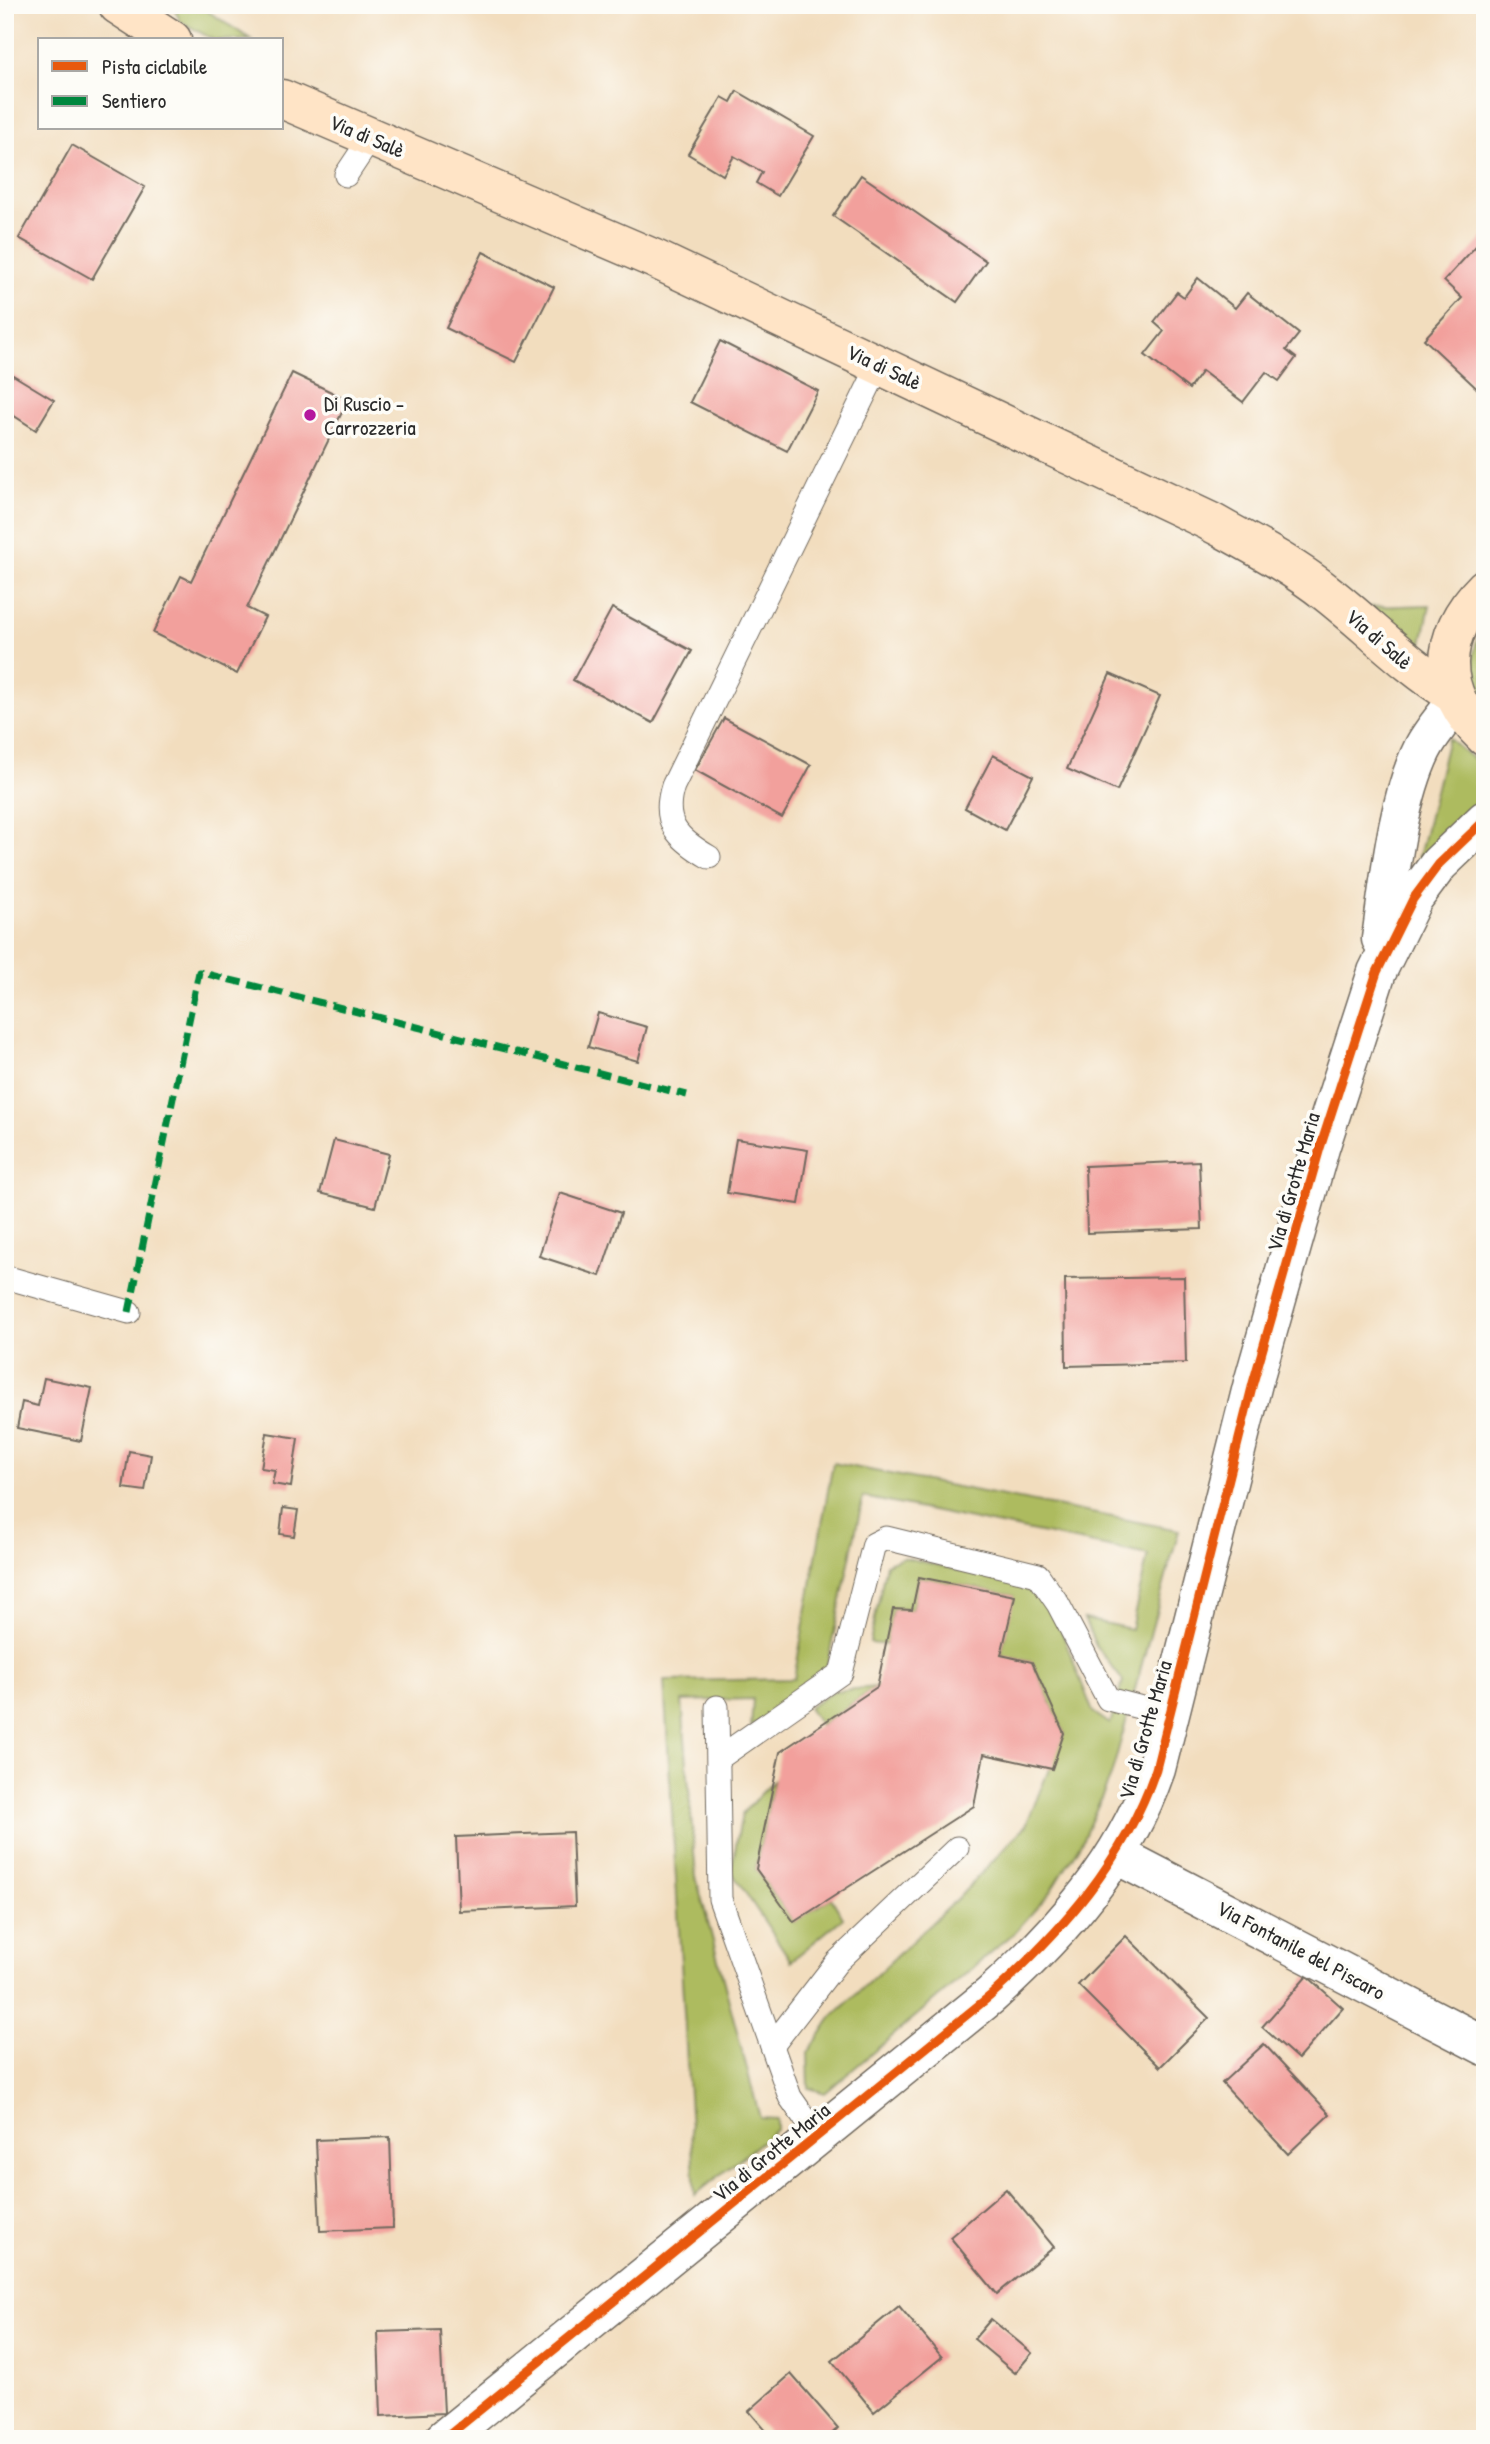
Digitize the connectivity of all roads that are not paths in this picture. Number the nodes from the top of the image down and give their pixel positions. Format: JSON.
{"nodes":[{"id":1,"x":284,"y":100,"type":"edge"},
{"id":2,"x":370,"y":139,"type":"junction"},
{"id":3,"x":346,"y":175,"type":"dead end"},
{"id":4,"x":879,"y":365,"type":"junction"},
{"id":5,"x":1485,"y":589,"type":"edge"},
{"id":6,"x":1419,"y":674,"type":"junction"},
{"id":7,"x":1455,"y":698,"type":"junction"},
{"id":8,"x":1485,"y":737,"type":"edge"},
{"id":9,"x":1422,"y":750,"type":"junction"},
{"id":10,"x":1485,"y":820,"type":"edge"},
{"id":11,"x":709,"y":857,"type":"dead end"},
{"id":12,"x":1377,"y":972,"type":"junction"},
{"id":13,"x":5,"y":1277,"type":"edge"},
{"id":14,"x":129,"y":1312,"type":"dead end"},
{"id":15,"x":717,"y":1707,"type":"dead end"},
{"id":16,"x":1169,"y":1715,"type":"junction"},
{"id":17,"x":719,"y":1758,"type":"junction"},
{"id":18,"x":957,"y":1848,"type":"dead end"},
{"id":19,"x":1117,"y":1855,"type":"junction"},
{"id":20,"x":772,"y":2046,"type":"junction"},
{"id":21,"x":1485,"y":2046,"type":"edge"},
{"id":22,"x":818,"y":2137,"type":"junction"},
{"id":23,"x":461,"y":2434,"type":"edge"}],
"edges":[{"from":1,"to":2,"type":"main road","name":"Via di Salè"},
{"from":2,"to":3,"type":"lane"},
{"from":2,"to":4,"type":"main road","name":"Via di Salè"},
{"from":4,"to":6,"type":"main road","name":"Via di Salè"},
{"from":4,"to":11,"type":"lane"},
{"from":5,"to":7,"type":"main road"},
{"from":6,"to":7,"type":"main road","name":"Via di Salè"},
{"from":6,"to":9,"type":"street","name":"Via di Grotte Maria"},
{"from":7,"to":8,"type":"main road"},
{"from":7,"to":9,"type":"street","name":"Via di Grotte Maria"},
{"from":9,"to":12,"type":"street","name":"Via di Grotte Maria"},
{"from":10,"to":12,"type":"street","name":"Via di Grotte Maria"},
{"from":12,"to":16,"type":"street","name":"Via di Grotte Maria"},
{"from":13,"to":14,"type":"lane"},
{"from":15,"to":17,"type":"lane"},
{"from":16,"to":17,"type":"lane"},
{"from":16,"to":19,"type":"street","name":"Via di Grotte Maria"},
{"from":17,"to":20,"type":"lane"},
{"from":18,"to":20,"type":"lane"},
{"from":19,"to":21,"type":"street","name":"Via Fontanile del Piscaro"},
{"from":19,"to":22,"type":"street","name":"Via di Grotte Maria"},
{"from":20,"to":22,"type":"lane"},
{"from":22,"to":23,"type":"street","name":"Via di Grotte Maria"}]}
